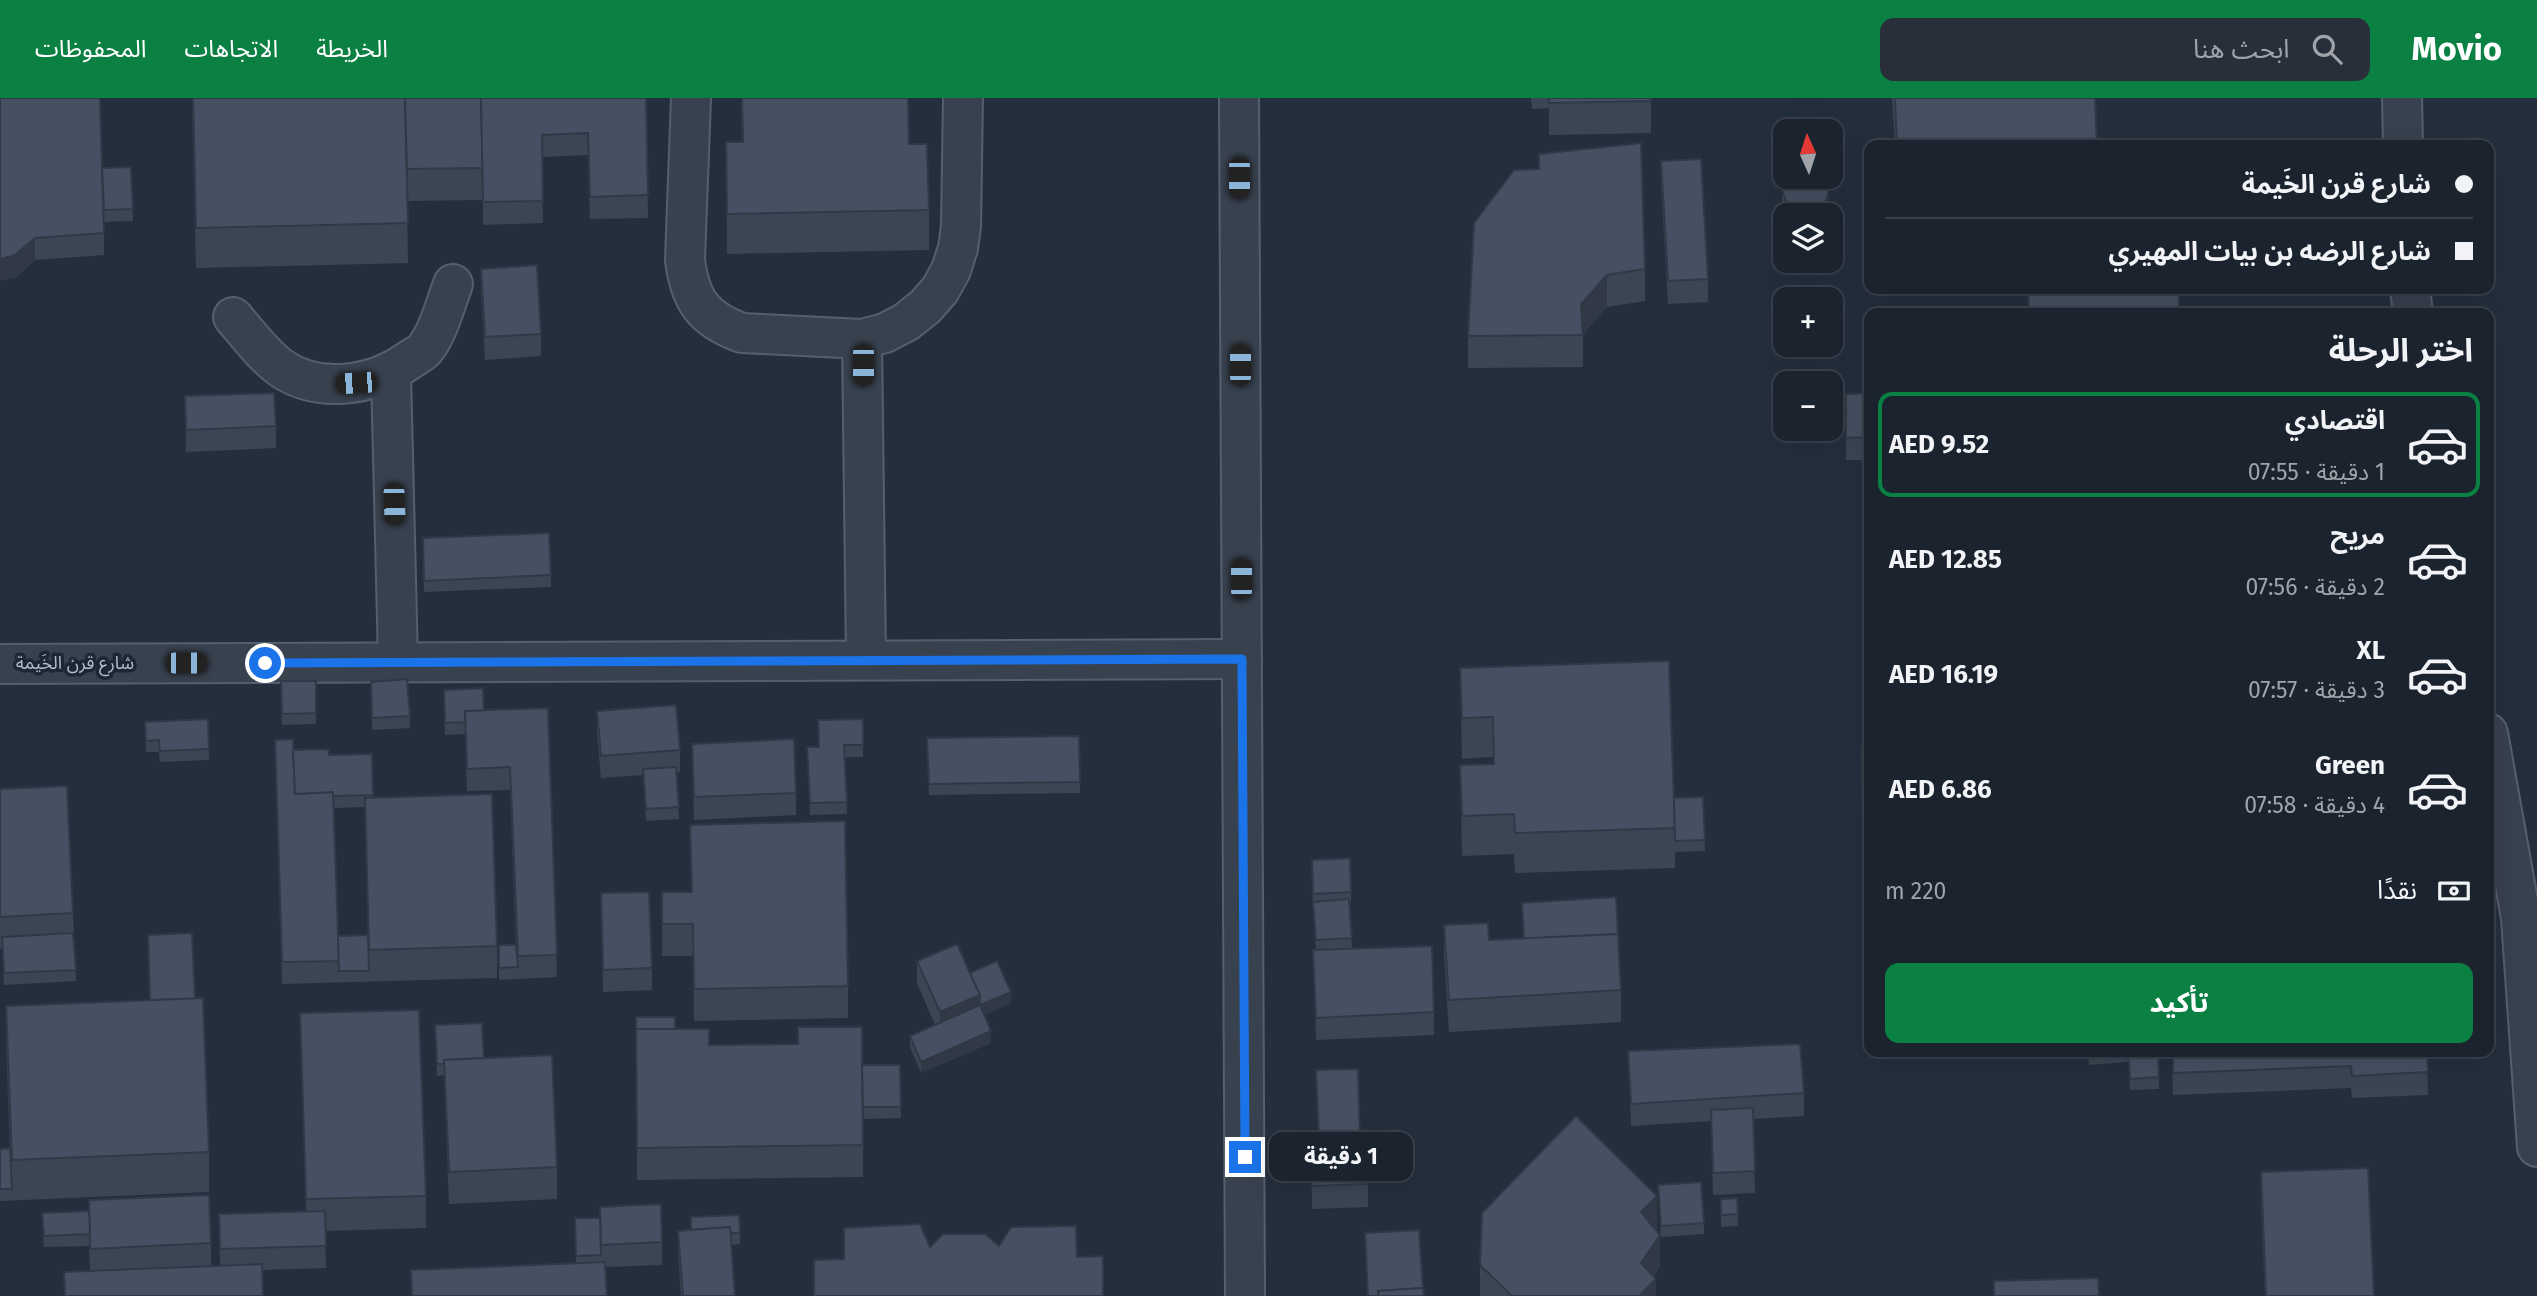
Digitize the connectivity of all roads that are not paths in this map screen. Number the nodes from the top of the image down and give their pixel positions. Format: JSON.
{"nodes":[{"id":1,"x":691,"y":98,"type":"edge"},
{"id":2,"x":963,"y":98,"type":"edge"},
{"id":3,"x":1239,"y":98,"type":"edge"},
{"id":4,"x":2402,"y":98,"type":"edge"},
{"id":5,"x":2403,"y":140,"type":"edge"},
{"id":6,"x":453,"y":284,"type":"dead end"},
{"id":7,"x":233,"y":317,"type":"dead end"},
{"id":8,"x":862,"y":339,"type":"junction"},
{"id":9,"x":391,"y":373,"type":"junction"},
{"id":10,"x":1242,"y":659,"type":"junction"},
{"id":11,"x":866,"y":660,"type":"junction"},
{"id":12,"x":398,"y":662,"type":"junction"},
{"id":13,"x":0,"y":664,"type":"edge"},
{"id":14,"x":2494,"y":760,"type":"edge"},
{"id":15,"x":2529,"y":916,"type":"edge"},
{"id":16,"x":2537,"y":1147,"type":"edge"},
{"id":17,"x":1245,"y":1296,"type":"edge"}],
"edges":[{"from":1,"to":8,"type":"street"},
{"from":2,"to":8,"type":"street"},
{"from":3,"to":10,"type":"street"},
{"from":4,"to":5,"type":"street"},
{"from":6,"to":9,"type":"street"},
{"from":7,"to":9,"type":"street"},
{"from":8,"to":11,"type":"street"},
{"from":9,"to":12,"type":"street"},
{"from":10,"to":11,"type":"street","name":"شارع قرن الخَيمة"},
{"from":10,"to":17,"type":"street"},
{"from":11,"to":12,"type":"street","name":"شارع قرن الخَيمة"},
{"from":12,"to":13,"type":"street","name":"شارع قرن الخَيمة"},
{"from":14,"to":15,"type":"street"},
{"from":15,"to":16,"type":"street"}]}
